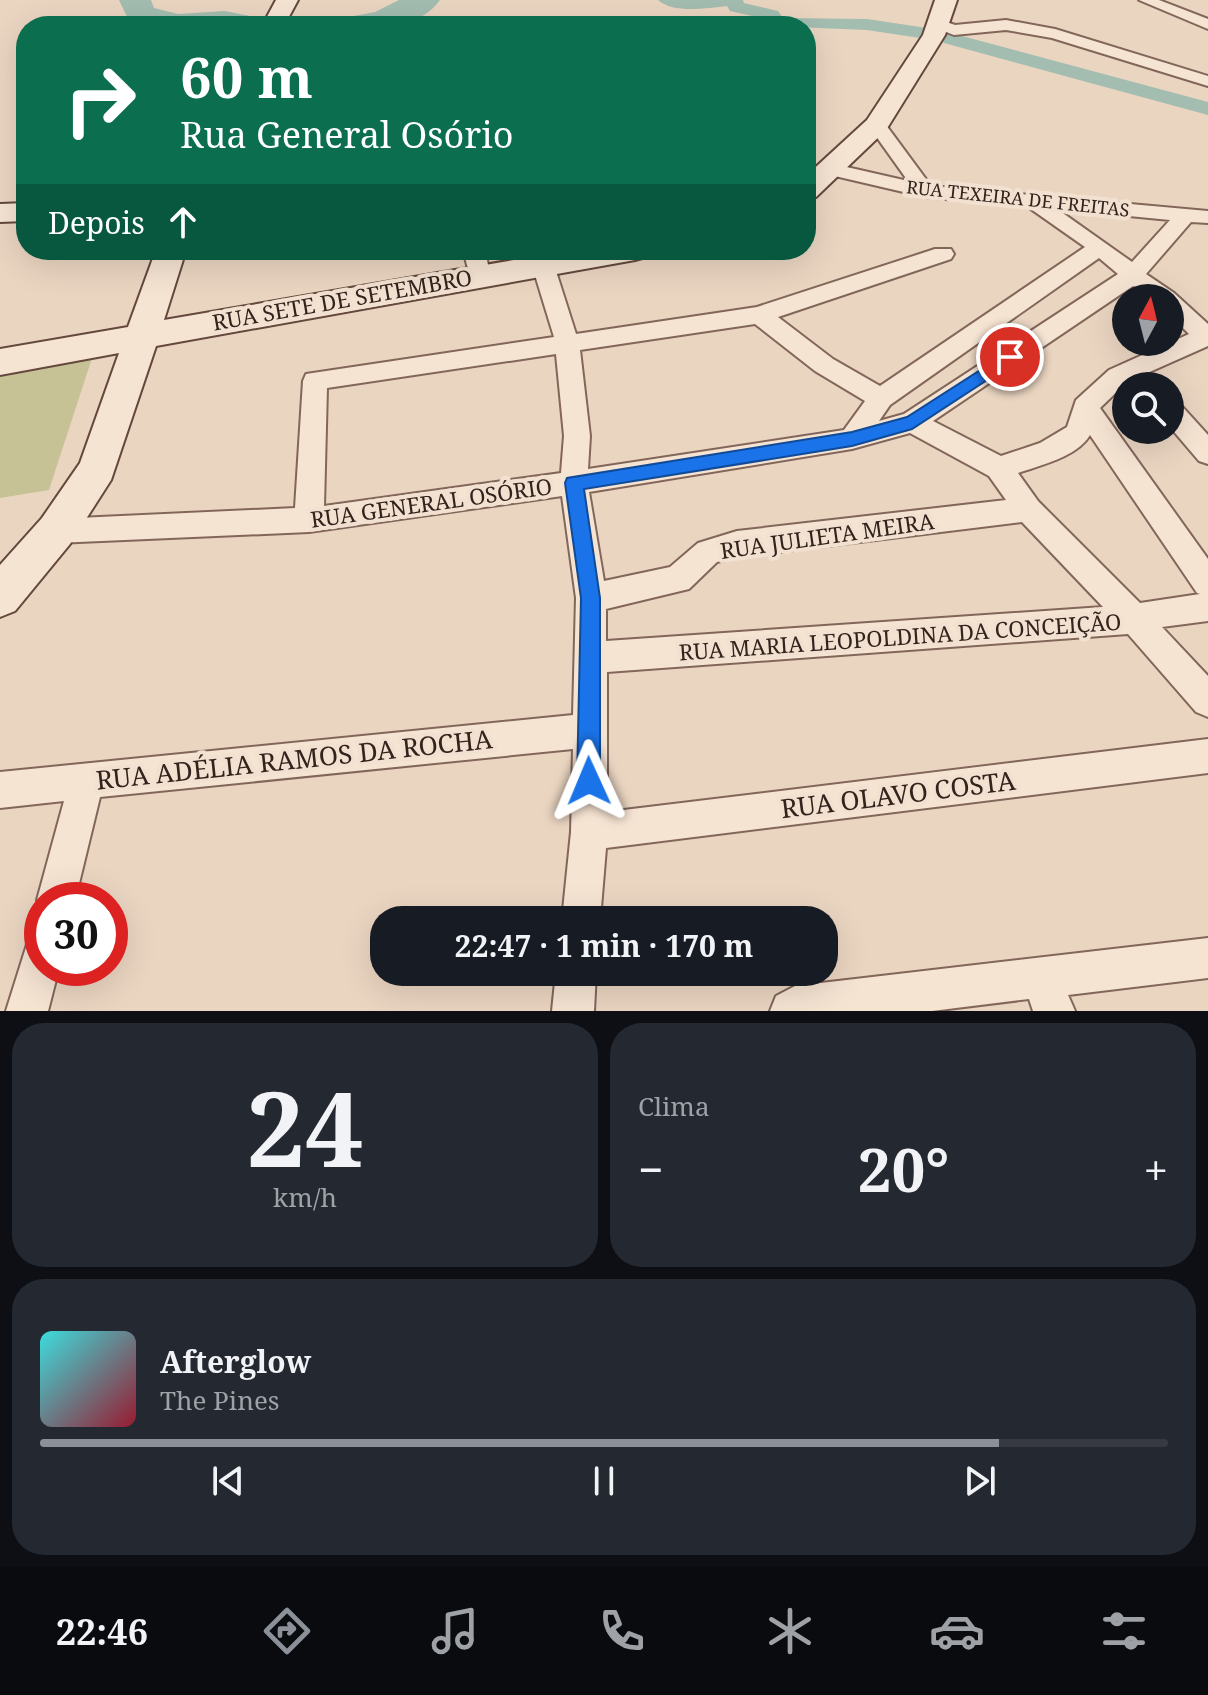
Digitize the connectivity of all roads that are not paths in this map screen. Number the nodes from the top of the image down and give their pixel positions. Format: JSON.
{"nodes":[{"id":1,"x":946,"y":0,"type":"edge"},
{"id":2,"x":1146,"y":0,"type":"edge"},
{"id":3,"x":1208,"y":24,"type":"edge"},
{"id":4,"x":936,"y":30,"type":"junction"},
{"id":5,"x":1208,"y":81,"type":"edge"},
{"id":6,"x":877,"y":125,"type":"junction"},
{"id":7,"x":829,"y":169,"type":"junction"},
{"id":8,"x":816,"y":181,"type":"edge"},
{"id":9,"x":925,"y":191,"type":"junction"},
{"id":10,"x":1033,"y":203,"type":"junction"},
{"id":11,"x":1186,"y":215,"type":"junction"},
{"id":12,"x":1208,"y":217,"type":"edge"},
{"id":13,"x":1100,"y":247,"type":"junction"},
{"id":14,"x":943,"y":254,"type":"dead end"},
{"id":15,"x":168,"y":260,"type":"edge"},
{"id":16,"x":574,"y":260,"type":"edge"},
{"id":17,"x":476,"y":262,"type":"edge"},
{"id":18,"x":543,"y":265,"type":"junction"},
{"id":19,"x":1133,"y":275,"type":"junction"},
{"id":20,"x":1146,"y":284,"type":"edge"},
{"id":21,"x":759,"y":315,"type":"junction"},
{"id":22,"x":1184,"y":315,"type":"edge"},
{"id":23,"x":144,"y":334,"type":"junction"},
{"id":24,"x":1207,"y":337,"type":"edge"},
{"id":25,"x":567,"y":341,"type":"junction"},
{"id":26,"x":0,"y":362,"type":"edge"},
{"id":27,"x":1149,"y":372,"type":"edge"},
{"id":28,"x":1112,"y":382,"type":"edge"},
{"id":29,"x":881,"y":398,"type":"junction"},
{"id":30,"x":1085,"y":407,"type":"junction"},
{"id":31,"x":912,"y":422,"type":"junction"},
{"id":32,"x":1184,"y":426,"type":"edge"},
{"id":33,"x":852,"y":439,"type":"junction"},
{"id":34,"x":1208,"y":453,"type":"edge"},
{"id":35,"x":999,"y":468,"type":"junction"},
{"id":36,"x":574,"y":483,"type":"junction"},
{"id":37,"x":1028,"y":509,"type":"junction"},
{"id":38,"x":309,"y":520,"type":"junction"},
{"id":39,"x":56,"y":531,"type":"junction"},
{"id":40,"x":1208,"y":583,"type":"edge"},
{"id":41,"x":0,"y":597,"type":"edge"},
{"id":42,"x":591,"y":598,"type":"junction"},
{"id":43,"x":1208,"y":607,"type":"edge"},
{"id":44,"x":1133,"y":619,"type":"junction"},
{"id":45,"x":591,"y":658,"type":"junction"},
{"id":46,"x":1208,"y":700,"type":"edge"},
{"id":47,"x":588,"y":730,"type":"junction"},
{"id":48,"x":1208,"y":756,"type":"edge"},
{"id":49,"x":87,"y":780,"type":"junction"},
{"id":50,"x":0,"y":790,"type":"edge"},
{"id":51,"x":589,"y":832,"type":"junction"},
{"id":52,"x":61,"y":882,"type":"edge"},
{"id":53,"x":582,"y":906,"type":"edge"},
{"id":54,"x":1208,"y":958,"type":"edge"},
{"id":55,"x":34,"y":986,"type":"edge"},
{"id":56,"x":575,"y":986,"type":"edge"},
{"id":57,"x":1047,"y":994,"type":"edge"},
{"id":58,"x":27,"y":1011,"type":"edge"},
{"id":59,"x":573,"y":1011,"type":"edge"},
{"id":60,"x":791,"y":1011,"type":"edge"}],
"edges":[{"from":1,"to":4,"type":"street"},
{"from":2,"to":3,"type":"street"},
{"from":4,"to":5,"type":"street"},
{"from":4,"to":6,"type":"street"},
{"from":6,"to":7,"type":"street"},
{"from":6,"to":9,"type":"street"},
{"from":7,"to":8,"type":"street"},
{"from":7,"to":9,"type":"street","name":"RUA TEXEIRA DE FREITAS"},
{"from":9,"to":10,"type":"street","name":"RUA TEXEIRA DE FREITAS"},
{"from":10,"to":11,"type":"street","name":"RUA TEXEIRA DE FREITAS"},
{"from":10,"to":13,"type":"street"},
{"from":11,"to":12,"type":"street","name":"RUA TEXEIRA DE FREITAS"},
{"from":11,"to":19,"type":"street","name":"RUA GENERAL OSÓRIO"},
{"from":13,"to":19,"type":"street"},
{"from":13,"to":29,"type":"street"},
{"from":14,"to":21,"type":"street"},
{"from":15,"to":23,"type":"street"},
{"from":16,"to":18,"type":"street","name":"RUA SETE DE SETEMBRO"},
{"from":17,"to":18,"type":"street","name":"RUA SETE DE SETEMBRO"},
{"from":17,"to":23,"type":"street","name":"RUA SETE DE SETEMBRO"},
{"from":18,"to":25,"type":"street"},
{"from":19,"to":20,"type":"street"},
{"from":19,"to":31,"type":"street","name":"RUA GENERAL OSÓRIO"},
{"from":21,"to":25,"type":"street"},
{"from":21,"to":29,"type":"street"},
{"from":22,"to":24,"type":"street"},
{"from":23,"to":26,"type":"street","name":"RUA SETE DE SETEMBRO"},
{"from":23,"to":39,"type":"street"},
{"from":24,"to":27,"type":"street"},
{"from":25,"to":36,"type":"street"},
{"from":25,"to":38,"type":"street"},
{"from":28,"to":30,"type":"street"},
{"from":29,"to":33,"type":"street"},
{"from":30,"to":35,"type":"street"},
{"from":30,"to":40,"type":"street"},
{"from":31,"to":33,"type":"street","name":"RUA GENERAL OSÓRIO"},
{"from":31,"to":35,"type":"street"},
{"from":32,"to":34,"type":"street"},
{"from":33,"to":36,"type":"street","name":"RUA GENERAL OSÓRIO"},
{"from":35,"to":37,"type":"street"},
{"from":36,"to":38,"type":"street","name":"RUA GENERAL OSÓRIO"},
{"from":36,"to":42,"type":"street"},
{"from":37,"to":42,"type":"street","name":"RUA JULIETA MEIRA"},
{"from":37,"to":44,"type":"street"},
{"from":38,"to":39,"type":"street","name":"RUA GENERAL OSÓRIO"},
{"from":39,"to":41,"type":"street"},
{"from":42,"to":45,"type":"street"},
{"from":43,"to":44,"type":"street","name":"RUA MARIA LEOPOLDINA DA CONCEIÇÃO"},
{"from":44,"to":45,"type":"street","name":"RUA MARIA LEOPOLDINA DA CONCEIÇÃO"},
{"from":44,"to":46,"type":"street"},
{"from":45,"to":47,"type":"street"},
{"from":47,"to":49,"type":"street","name":"RUA ADÉLIA RAMOS DA ROCHA"},
{"from":47,"to":51,"type":"street"},
{"from":48,"to":51,"type":"street","name":"RUA OLAVO COSTA"},
{"from":49,"to":50,"type":"street","name":"RUA ADÉLIA RAMOS DA ROCHA"},
{"from":49,"to":52,"type":"street"},
{"from":51,"to":53,"type":"street"},
{"from":54,"to":57,"type":"street"},
{"from":55,"to":58,"type":"street"},
{"from":56,"to":59,"type":"street"},
{"from":57,"to":60,"type":"street"}]}
